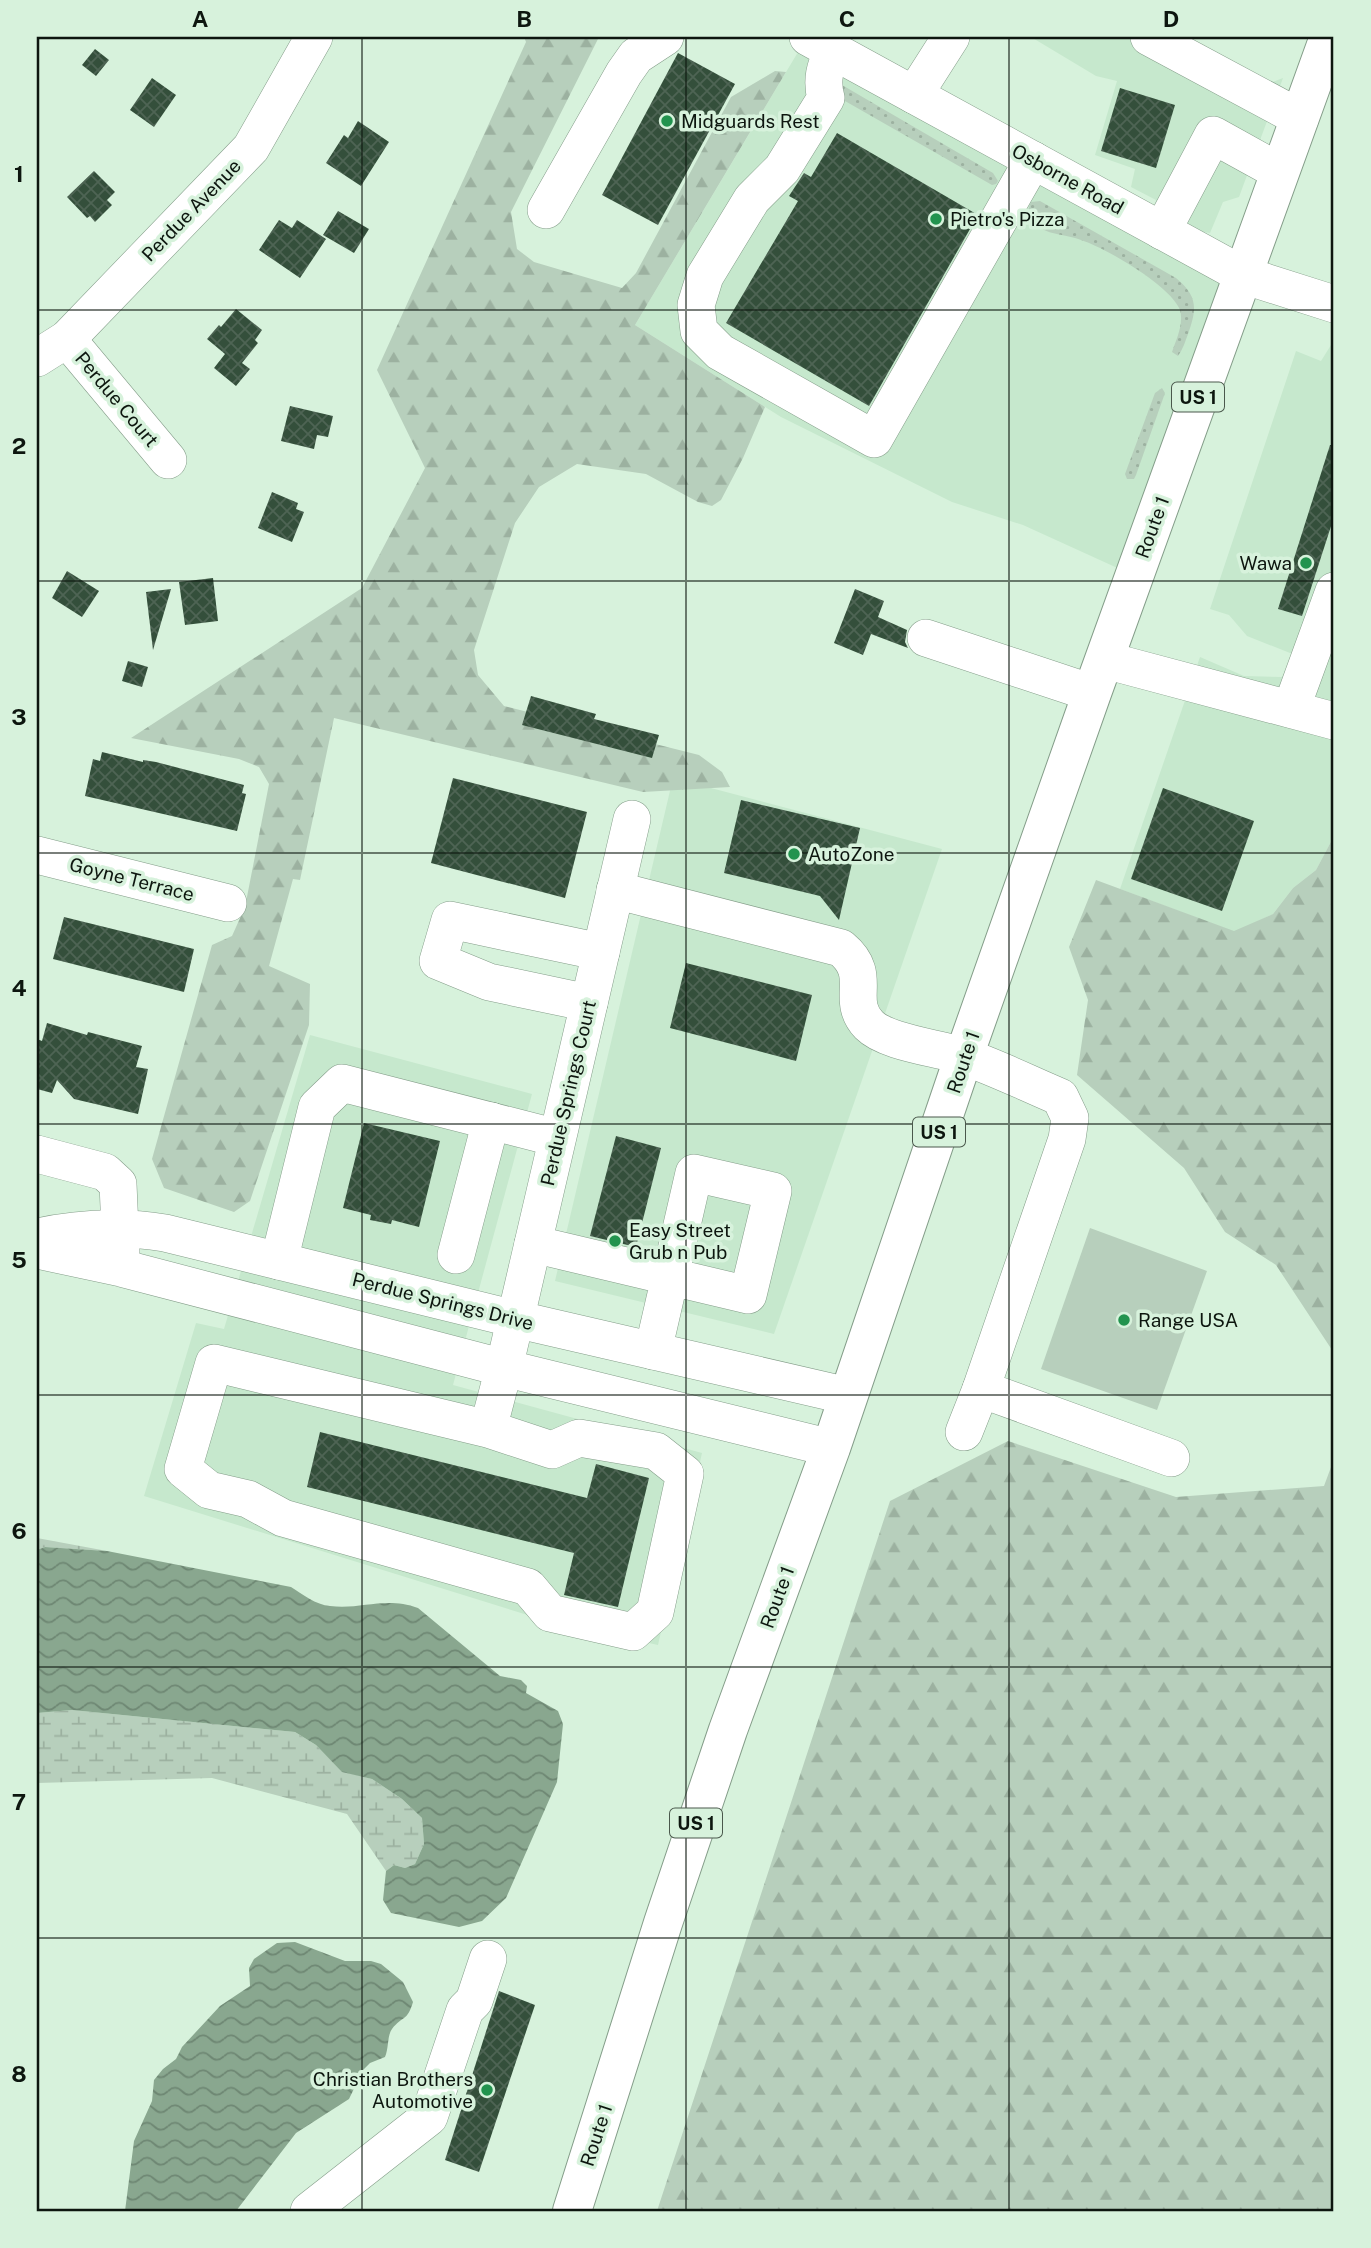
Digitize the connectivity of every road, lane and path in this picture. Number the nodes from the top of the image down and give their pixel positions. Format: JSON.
{"nodes":[{"id":1,"x":314,"y":37,"type":"edge"},
{"id":2,"x":665,"y":37,"type":"edge"},
{"id":3,"x":951,"y":37,"type":"edge"},
{"id":4,"x":1149,"y":37,"type":"edge"},
{"id":5,"x":1329,"y":37,"type":"edge"},
{"id":6,"x":821,"y":44,"type":"edge"},
{"id":7,"x":914,"y":95,"type":"junction"},
{"id":8,"x":1300,"y":118,"type":"junction"},
{"id":9,"x":1033,"y":160,"type":"junction"},
{"id":10,"x":1280,"y":172,"type":"junction"},
{"id":11,"x":546,"y":210,"type":"dead end"},
{"id":12,"x":1162,"y":231,"type":"junction"},
{"id":13,"x":1243,"y":275,"type":"junction"},
{"id":14,"x":1334,"y":304,"type":"edge"},
{"id":15,"x":67,"y":339,"type":"junction"},
{"id":16,"x":37,"y":358,"type":"edge"},
{"id":17,"x":167,"y":460,"type":"dead end"},
{"id":18,"x":1334,"y":592,"type":"edge"},
{"id":19,"x":926,"y":638,"type":"dead end"},
{"id":20,"x":1098,"y":677,"type":"junction"},
{"id":21,"x":1291,"y":709,"type":"junction"},
{"id":22,"x":1334,"y":721,"type":"edge"},
{"id":23,"x":632,"y":819,"type":"dead end"},
{"id":24,"x":37,"y":855,"type":"edge"},
{"id":25,"x":615,"y":890,"type":"junction"},
{"id":26,"x":228,"y":903,"type":"dead end"},
{"id":27,"x":601,"y":952,"type":"junction"},
{"id":28,"x":589,"y":1003,"type":"junction"},
{"id":29,"x":964,"y":1056,"type":"junction"},
{"id":30,"x":491,"y":1121,"type":"junction"},
{"id":31,"x":558,"y":1138,"type":"junction"},
{"id":32,"x":37,"y":1154,"type":"edge"},
{"id":33,"x":120,"y":1228,"type":"junction"},
{"id":34,"x":37,"y":1237,"type":"edge"},
{"id":35,"x":533,"y":1244,"type":"junction"},
{"id":36,"x":37,"y":1250,"type":"edge"},
{"id":37,"x":456,"y":1255,"type":"dead end"},
{"id":38,"x":279,"y":1261,"type":"junction"},
{"id":39,"x":121,"y":1268,"type":"junction"},
{"id":40,"x":515,"y":1319,"type":"junction"},
{"id":41,"x":653,"y":1351,"type":"junction"},
{"id":42,"x":504,"y":1368,"type":"junction"},
{"id":43,"x":981,"y":1389,"type":"junction"},
{"id":44,"x":848,"y":1396,"type":"junction"},
{"id":45,"x":488,"y":1429,"type":"junction"},
{"id":46,"x":964,"y":1432,"type":"dead end"},
{"id":47,"x":831,"y":1448,"type":"junction"},
{"id":48,"x":1171,"y":1458,"type":"dead end"},
{"id":49,"x":488,"y":1959,"type":"dead end"},
{"id":50,"x":309,"y":2211,"type":"edge"},
{"id":51,"x":572,"y":2211,"type":"edge"}],
"edges":[{"from":1,"to":15,"type":"street","name":"Perdue Avenue"},
{"from":2,"to":11,"type":"street"},
{"from":3,"to":7,"type":"street"},
{"from":4,"to":8,"type":"street"},
{"from":5,"to":8,"type":"main road","name":"Route 1","number":"US 1"},
{"from":6,"to":7,"type":"street","name":"Osborne Road"},
{"from":6,"to":9,"type":"street"},
{"from":7,"to":9,"type":"street","name":"Osborne Road"},
{"from":8,"to":10,"type":"main road","name":"Route 1","number":"US 1"},
{"from":9,"to":12,"type":"street","name":"Osborne Road"},
{"from":10,"to":12,"type":"street"},
{"from":10,"to":13,"type":"main road","name":"Route 1","number":"US 1"},
{"from":12,"to":13,"type":"street","name":"Osborne Road"},
{"from":13,"to":14,"type":"street","name":"Osborne Road"},
{"from":13,"to":20,"type":"main road","name":"Route 1","number":"US 1"},
{"from":15,"to":16,"type":"street","name":"Perdue Avenue"},
{"from":15,"to":17,"type":"street","name":"Perdue Court"},
{"from":18,"to":21,"type":"street"},
{"from":19,"to":20,"type":"street"},
{"from":20,"to":21,"type":"street"},
{"from":20,"to":29,"type":"main road","name":"Route 1","number":"US 1"},
{"from":21,"to":22,"type":"street"},
{"from":23,"to":25,"type":"street","name":"Perdue Springs Court"},
{"from":24,"to":26,"type":"street","name":"Goyne Terrace"},
{"from":25,"to":27,"type":"street","name":"Perdue Springs Court"},
{"from":25,"to":29,"type":"street"},
{"from":27,"to":28,"type":"street","name":"Perdue Springs Court"},
{"from":27,"to":28,"type":"street"},
{"from":28,"to":31,"type":"street","name":"Perdue Springs Court"},
{"from":29,"to":43,"type":"street"},
{"from":29,"to":44,"type":"main road","name":"Route 1","number":"US 1"},
{"from":30,"to":31,"type":"street"},
{"from":30,"to":37,"type":"street"},
{"from":30,"to":38,"type":"street"},
{"from":31,"to":35,"type":"street","name":"Perdue Springs Court"},
{"from":32,"to":33,"type":"street"},
{"from":33,"to":34,"type":"street","name":"Perdue Springs Drive"},
{"from":33,"to":38,"type":"street","name":"Perdue Springs Drive"},
{"from":33,"to":39,"type":"street"},
{"from":35,"to":40,"type":"street","name":"Perdue Springs Court"},
{"from":35,"to":41,"type":"street"},
{"from":36,"to":39,"type":"street"},
{"from":38,"to":40,"type":"street","name":"Perdue Springs Drive"},
{"from":39,"to":42,"type":"street"},
{"from":40,"to":41,"type":"street","name":"Perdue Springs Drive"},
{"from":40,"to":42,"type":"street","name":"Perdue Springs Court"},
{"from":41,"to":44,"type":"street","name":"Perdue Springs Drive"},
{"from":42,"to":45,"type":"street","name":"Perdue Springs Court"},
{"from":42,"to":47,"type":"street"},
{"from":43,"to":46,"type":"street"},
{"from":43,"to":48,"type":"street"},
{"from":44,"to":47,"type":"main road","name":"Route 1","number":"US 1"},
{"from":45,"to":45,"type":"street"},
{"from":47,"to":51,"type":"main road","name":"Route 1","number":"US 1"},
{"from":49,"to":50,"type":"street"}]}
